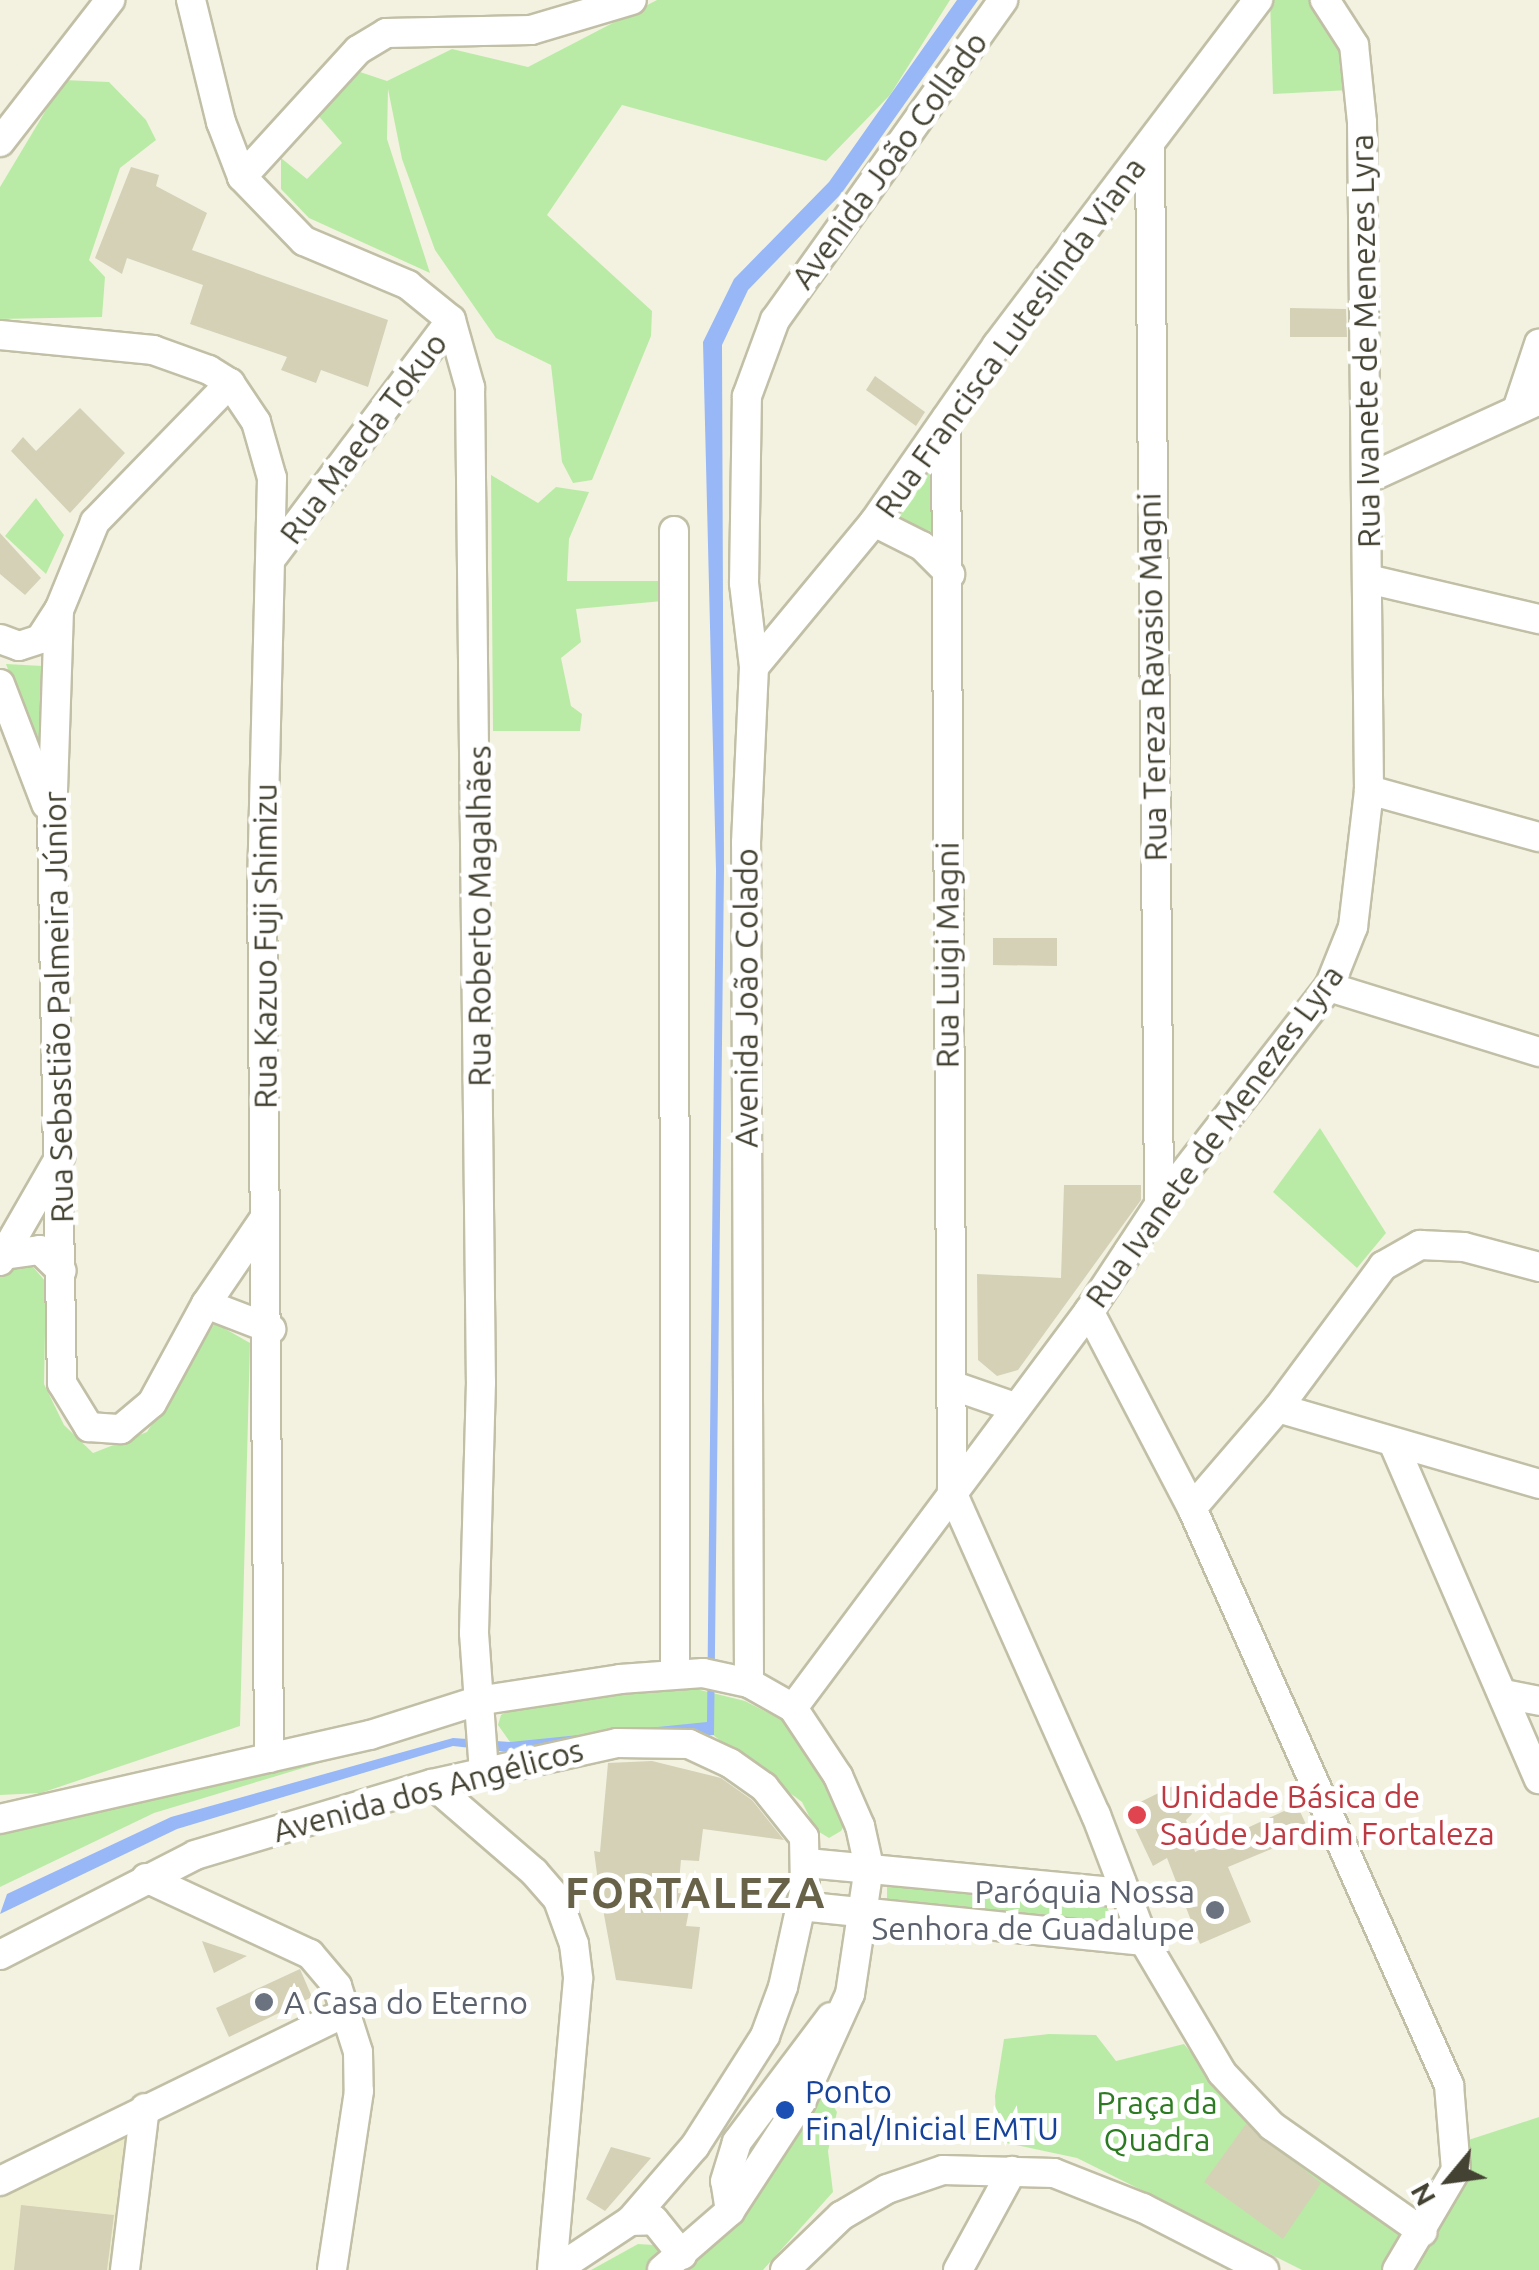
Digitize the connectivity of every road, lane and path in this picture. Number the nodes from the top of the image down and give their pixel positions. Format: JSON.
{"nodes":[{"id":1,"x":191,"y":0,"type":"edge"},
{"id":2,"x":632,"y":0,"type":"edge"},
{"id":3,"x":1004,"y":0,"type":"edge"},
{"id":4,"x":1258,"y":0,"type":"edge"},
{"id":5,"x":1326,"y":0,"type":"edge"},
{"id":6,"x":107,"y":1,"type":"edge"},
{"id":7,"x":0,"y":142,"type":"edge"},
{"id":8,"x":1150,"y":148,"type":"junction"},
{"id":9,"x":242,"y":177,"type":"junction"},
{"id":10,"x":452,"y":320,"type":"junction"},
{"id":11,"x":774,"y":320,"type":"joint"},
{"id":12,"x":0,"y":334,"type":"edge"},
{"id":13,"x":1539,"y":344,"type":"edge"},
{"id":14,"x":230,"y":383,"type":"junction"},
{"id":15,"x":1528,"y":405,"type":"edge"},
{"id":16,"x":946,"y":419,"type":"junction"},
{"id":17,"x":1369,"y":478,"type":"junction"},
{"id":18,"x":874,"y":522,"type":"junction"},
{"id":19,"x":674,"y":531,"type":"dead end"},
{"id":20,"x":274,"y":556,"type":"junction"},
{"id":21,"x":950,"y":574,"type":"junction"},
{"id":22,"x":1368,"y":579,"type":"junction"},
{"id":23,"x":59,"y":610,"type":"junction"},
{"id":24,"x":1539,"y":618,"type":"edge"},
{"id":25,"x":0,"y":639,"type":"edge"},
{"id":26,"x":754,"y":668,"type":"junction"},
{"id":27,"x":0,"y":684,"type":"edge"},
{"id":28,"x":1369,"y":790,"type":"junction"},
{"id":29,"x":52,"y":818,"type":"junction"},
{"id":30,"x":1539,"y":837,"type":"edge"},
{"id":31,"x":1329,"y":987,"type":"junction"},
{"id":32,"x":1539,"y":1052,"type":"edge"},
{"id":33,"x":62,"y":1154,"type":"junction"},
{"id":34,"x":1159,"y":1205,"type":"junction"},
{"id":35,"x":264,"y":1218,"type":"junction"},
{"id":36,"x":2,"y":1258,"type":"edge"},
{"id":37,"x":1539,"y":1267,"type":"edge"},
{"id":38,"x":62,"y":1271,"type":"junction"},
{"id":39,"x":206,"y":1304,"type":"junction"},
{"id":40,"x":1089,"y":1311,"type":"junction"},
{"id":41,"x":270,"y":1329,"type":"junction"},
{"id":42,"x":950,"y":1384,"type":"junction"},
{"id":43,"x":1012,"y":1406,"type":"junction"},
{"id":44,"x":1278,"y":1408,"type":"junction"},
{"id":45,"x":1394,"y":1448,"type":"junction"},
{"id":46,"x":1539,"y":1484,"type":"edge"},
{"id":47,"x":952,"y":1492,"type":"junction"},
{"id":48,"x":1192,"y":1508,"type":"junction"},
{"id":49,"x":675,"y":1673,"type":"junction"},
{"id":50,"x":749,"y":1683,"type":"junction"},
{"id":51,"x":1504,"y":1694,"type":"junction"},
{"id":52,"x":477,"y":1701,"type":"junction"},
{"id":53,"x":1539,"y":1701,"type":"edge"},
{"id":54,"x":793,"y":1708,"type":"junction"},
{"id":55,"x":269,"y":1758,"type":"junction"},
{"id":56,"x":484,"y":1772,"type":"junction"},
{"id":57,"x":1539,"y":1779,"type":"edge"},
{"id":58,"x":432,"y":1784,"type":"junction"},
{"id":59,"x":0,"y":1819,"type":"edge"},
{"id":60,"x":195,"y":1855,"type":"junction"},
{"id":61,"x":807,"y":1863,"type":"junction"},
{"id":62,"x":869,"y":1868,"type":"junction"},
{"id":63,"x":146,"y":1878,"type":"junction"},
{"id":64,"x":1126,"y":1893,"type":"junction"},
{"id":65,"x":800,"y":1906,"type":"junction"},
{"id":66,"x":206,"y":1908,"type":"junction"},
{"id":67,"x":864,"y":1911,"type":"junction"},
{"id":68,"x":1144,"y":1941,"type":"junction"},
{"id":69,"x":0,"y":1955,"type":"edge"},
{"id":70,"x":349,"y":2011,"type":"junction"},
{"id":71,"x":145,"y":2108,"type":"junction"},
{"id":72,"x":1012,"y":2171,"type":"junction"},
{"id":73,"x":0,"y":2181,"type":"edge"},
{"id":74,"x":630,"y":2221,"type":"junction"},
{"id":75,"x":1423,"y":2232,"type":"junction"},
{"id":76,"x":672,"y":2262,"type":"edge"},
{"id":77,"x":124,"y":2270,"type":"edge"},
{"id":78,"x":332,"y":2270,"type":"edge"},
{"id":79,"x":554,"y":2270,"type":"edge"},
{"id":80,"x":785,"y":2270,"type":"edge"},
{"id":81,"x":958,"y":2270,"type":"edge"},
{"id":82,"x":1264,"y":2270,"type":"edge"},
{"id":83,"x":1397,"y":2270,"type":"edge"}],
"edges":[{"from":1,"to":9,"type":"street"},
{"from":2,"to":9,"type":"street"},
{"from":3,"to":11,"type":"street","name":"Avenida João Collado"},
{"from":4,"to":8,"type":"street","name":"Rua Francisca Luteslinda Viana"},
{"from":5,"to":17,"type":"street","name":"Rua Ivanete de Menezes Lyra"},
{"from":6,"to":7,"type":"street"},
{"from":8,"to":16,"type":"street","name":"Rua Francisca Luteslinda Viana"},
{"from":8,"to":34,"type":"street","name":"Rua Tereza Ravasio Magni"},
{"from":9,"to":10,"type":"street"},
{"from":10,"to":20,"type":"street","name":"Rua Maeda Tokuo"},
{"from":10,"to":52,"type":"street","name":"Rua Roberto Magalhães"},
{"from":11,"to":26,"type":"street","name":"Avenida João Colado"},
{"from":12,"to":14,"type":"street"},
{"from":13,"to":15,"type":"street"},
{"from":14,"to":20,"type":"street","name":"Rua Kazuo Fuji Shimizu"},
{"from":14,"to":23,"type":"street","name":"Rua Sebastião Palmeira Júnior"},
{"from":15,"to":17,"type":"street"},
{"from":16,"to":18,"type":"street","name":"Rua Francisca Luteslinda Viana"},
{"from":16,"to":21,"type":"street","name":"Rua Luigi Magni"},
{"from":17,"to":22,"type":"street","name":"Rua Ivanete de Menezes Lyra"},
{"from":18,"to":21,"type":"street"},
{"from":18,"to":26,"type":"street","name":"Rua Francisca Luteslinda Viana"},
{"from":19,"to":49,"type":"street"},
{"from":20,"to":35,"type":"street","name":"Rua Kazuo Fuji Shimizu"},
{"from":21,"to":42,"type":"street","name":"Rua Luigi Magni"},
{"from":22,"to":24,"type":"street"},
{"from":22,"to":28,"type":"street","name":"Rua Ivanete de Menezes Lyra"},
{"from":23,"to":25,"type":"street"},
{"from":23,"to":29,"type":"street","name":"Rua Sebastião Palmeira Júnior"},
{"from":26,"to":50,"type":"street","name":"Avenida João Colado"},
{"from":27,"to":29,"type":"street"},
{"from":28,"to":30,"type":"street"},
{"from":28,"to":31,"type":"street","name":"Rua Ivanete de Menezes Lyra"},
{"from":29,"to":33,"type":"street","name":"Rua Sebastião Palmeira Júnior"},
{"from":31,"to":32,"type":"street"},
{"from":31,"to":34,"type":"street","name":"Rua Ivanete de Menezes Lyra"},
{"from":33,"to":36,"type":"street"},
{"from":33,"to":38,"type":"street","name":"Rua Sebastião Palmeira Júnior"},
{"from":34,"to":40,"type":"street","name":"Rua Ivanete de Menezes Lyra"},
{"from":35,"to":39,"type":"street"},
{"from":35,"to":41,"type":"street","name":"Rua Kazuo Fuji Shimizu"},
{"from":36,"to":38,"type":"street"},
{"from":37,"to":44,"type":"street"},
{"from":38,"to":39,"type":"street","name":"Rua Sebastião Palmeira Júnior"},
{"from":39,"to":41,"type":"street"},
{"from":40,"to":43,"type":"street","name":"Rua Ivanete de Menezes Lyra"},
{"from":40,"to":48,"type":"street"},
{"from":41,"to":55,"type":"street","name":"Rua Kazuo Fuji Shimizu"},
{"from":42,"to":43,"type":"street"},
{"from":42,"to":47,"type":"street","name":"Rua Luigi Magni"},
{"from":43,"to":47,"type":"street","name":"Rua Ivanete de Menezes Lyra"},
{"from":44,"to":45,"type":"street"},
{"from":44,"to":48,"type":"street"},
{"from":45,"to":46,"type":"street"},
{"from":45,"to":51,"type":"street"},
{"from":47,"to":54,"type":"street","name":"Rua Ivanete de Menezes Lyra"},
{"from":47,"to":64,"type":"street"},
{"from":48,"to":75,"type":"street"},
{"from":49,"to":50,"type":"street"},
{"from":49,"to":52,"type":"street"},
{"from":50,"to":54,"type":"street"},
{"from":51,"to":53,"type":"street"},
{"from":51,"to":57,"type":"street"},
{"from":52,"to":55,"type":"street"},
{"from":52,"to":56,"type":"street","name":"Rua Roberto Magalhães"},
{"from":54,"to":62,"type":"street"},
{"from":55,"to":59,"type":"street"},
{"from":56,"to":58,"type":"street","name":"Avenida dos Angélicos"},
{"from":56,"to":61,"type":"street","name":"Avenida dos Angélicos"},
{"from":58,"to":60,"type":"street","name":"Avenida dos Angélicos"},
{"from":58,"to":79,"type":"street"},
{"from":60,"to":63,"type":"street","name":"Avenida dos Angélicos"},
{"from":60,"to":66,"type":"street"},
{"from":61,"to":62,"type":"street"},
{"from":61,"to":65,"type":"street"},
{"from":62,"to":64,"type":"street"},
{"from":62,"to":67,"type":"street"},
{"from":63,"to":66,"type":"street"},
{"from":63,"to":69,"type":"street","name":"Avenida dos Angélicos"},
{"from":64,"to":68,"type":"street"},
{"from":65,"to":67,"type":"street"},
{"from":65,"to":74,"type":"street"},
{"from":66,"to":70,"type":"street"},
{"from":67,"to":68,"type":"street"},
{"from":67,"to":76,"type":"street"},
{"from":68,"to":75,"type":"street"},
{"from":70,"to":71,"type":"street"},
{"from":70,"to":78,"type":"street"},
{"from":71,"to":73,"type":"street"},
{"from":71,"to":77,"type":"street"},
{"from":72,"to":80,"type":"street"},
{"from":72,"to":81,"type":"street"},
{"from":72,"to":82,"type":"street"},
{"from":74,"to":76,"type":"street"},
{"from":74,"to":79,"type":"street"},
{"from":75,"to":83,"type":"street"}]}
